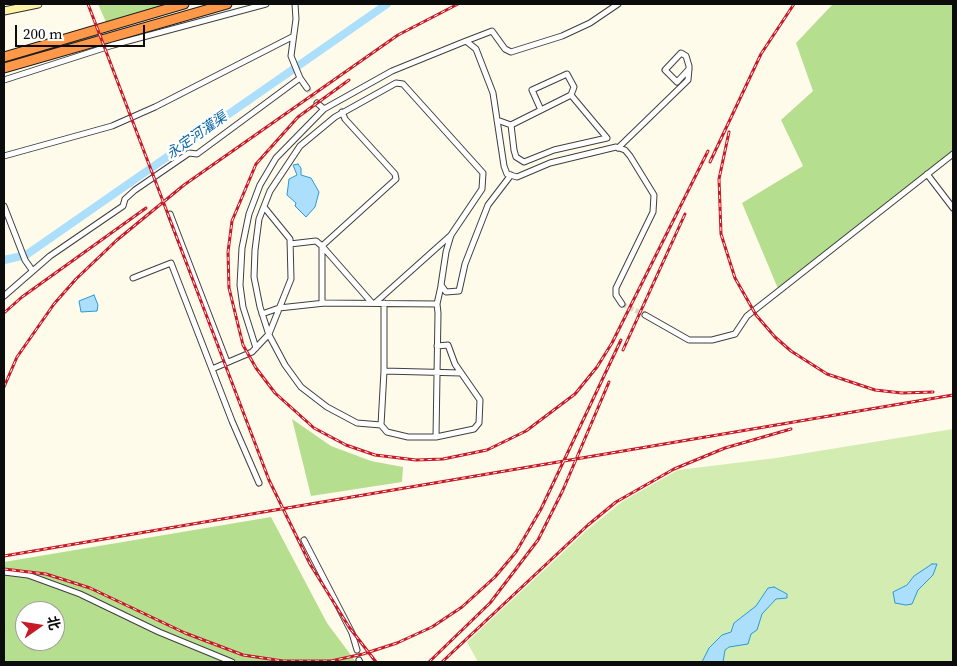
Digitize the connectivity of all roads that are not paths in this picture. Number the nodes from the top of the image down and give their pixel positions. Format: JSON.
{"nodes":[{"id":1,"x":38,"y":4,"type":"edge"},
{"id":2,"x":184,"y":4,"type":"edge"},
{"id":3,"x":227,"y":4,"type":"edge"},
{"id":4,"x":266,"y":4,"type":"edge"},
{"id":5,"x":295,"y":4,"type":"edge"},
{"id":6,"x":618,"y":4,"type":"edge"},
{"id":7,"x":4,"y":11,"type":"edge"},
{"id":8,"x":292,"y":37,"type":"junction"},
{"id":9,"x":466,"y":41,"type":"junction"},
{"id":10,"x":4,"y":58,"type":"edge"},
{"id":11,"x":4,"y":68,"type":"edge"},
{"id":12,"x":689,"y":69,"type":"junction"},
{"id":13,"x":300,"y":78,"type":"junction"},
{"id":14,"x":4,"y":80,"type":"edge"},
{"id":15,"x":307,"y":88,"type":"tunnel mouth"},
{"id":16,"x":571,"y":95,"type":"junction"},
{"id":17,"x":348,"y":96,"type":"junction"},
{"id":18,"x":317,"y":103,"type":"tunnel mouth"},
{"id":19,"x":352,"y":105,"type":"junction"},
{"id":20,"x":324,"y":109,"type":"junction"},
{"id":21,"x":541,"y":110,"type":"junction"},
{"id":22,"x":342,"y":112,"type":"junction"},
{"id":23,"x":497,"y":120,"type":"junction"},
{"id":24,"x":511,"y":125,"type":"junction"},
{"id":25,"x":618,"y":148,"type":"junction"},
{"id":26,"x":953,"y":154,"type":"edge"},
{"id":27,"x":4,"y":156,"type":"edge"},
{"id":28,"x":927,"y":174,"type":"junction"},
{"id":29,"x":511,"y":175,"type":"junction"},
{"id":30,"x":4,"y":206,"type":"edge"},
{"id":31,"x":264,"y":207,"type":"junction"},
{"id":32,"x":953,"y":208,"type":"edge"},
{"id":33,"x":170,"y":214,"type":"dead end"},
{"id":34,"x":451,"y":235,"type":"junction"},
{"id":35,"x":290,"y":244,"type":"junction"},
{"id":36,"x":322,"y":246,"type":"junction"},
{"id":37,"x":242,"y":248,"type":"junction"},
{"id":38,"x":255,"y":250,"type":"junction"},
{"id":39,"x":32,"y":270,"type":"junction"},
{"id":40,"x":133,"y":278,"type":"dead end"},
{"id":41,"x":441,"y":285,"type":"junction"},
{"id":42,"x":4,"y":296,"type":"edge"},
{"id":43,"x":373,"y":303,"type":"junction"},
{"id":44,"x":384,"y":303,"type":"junction"},
{"id":45,"x":322,"y":304,"type":"junction"},
{"id":46,"x":437,"y":304,"type":"junction"},
{"id":47,"x":622,"y":304,"type":"dead end"},
{"id":48,"x":279,"y":308,"type":"junction"},
{"id":49,"x":262,"y":314,"type":"junction"},
{"id":50,"x":645,"y":315,"type":"tunnel mouth"},
{"id":51,"x":269,"y":334,"type":"junction"},
{"id":52,"x":437,"y":346,"type":"junction"},
{"id":53,"x":256,"y":348,"type":"junction"},
{"id":54,"x":227,"y":362,"type":"junction"},
{"id":55,"x":212,"y":369,"type":"junction"},
{"id":56,"x":384,"y":371,"type":"junction"},
{"id":57,"x":438,"y":372,"type":"junction"},
{"id":58,"x":461,"y":373,"type":"junction"},
{"id":59,"x":381,"y":425,"type":"junction"},
{"id":60,"x":436,"y":437,"type":"junction"},
{"id":61,"x":259,"y":483,"type":"dead end"},
{"id":62,"x":304,"y":540,"type":"dead end"},
{"id":63,"x":4,"y":572,"type":"edge"},
{"id":64,"x":357,"y":650,"type":"tunnel mouth"},
{"id":65,"x":232,"y":662,"type":"edge"}],
"edges":[{"from":1,"to":7,"type":"main road"},
{"from":2,"to":10,"type":"highway"},
{"from":3,"to":11,"type":"highway"},
{"from":4,"to":14,"type":"street"},
{"from":5,"to":8,"type":"street"},
{"from":6,"to":9,"type":"street"},
{"from":8,"to":13,"type":"street"},
{"from":8,"to":27,"type":"street"},
{"from":9,"to":17,"type":"street"},
{"from":9,"to":23,"type":"street"},
{"from":12,"to":12,"type":"street"},
{"from":12,"to":25,"type":"street"},
{"from":13,"to":15,"type":"street"},
{"from":13,"to":39,"type":"street"},
{"from":16,"to":21,"type":"street"},
{"from":16,"to":21,"type":"street"},
{"from":16,"to":24,"type":"street"},
{"from":17,"to":19,"type":"street"},
{"from":17,"to":20,"type":"street"},
{"from":18,"to":20,"type":"street"},
{"from":19,"to":22,"type":"street"},
{"from":19,"to":34,"type":"street"},
{"from":20,"to":37,"type":"street"},
{"from":21,"to":24,"type":"street"},
{"from":22,"to":31,"type":"street"},
{"from":22,"to":36,"type":"street"},
{"from":23,"to":24,"type":"street"},
{"from":23,"to":29,"type":"street"},
{"from":25,"to":29,"type":"street"},
{"from":25,"to":47,"type":"street"},
{"from":26,"to":28,"type":"street"},
{"from":28,"to":32,"type":"street"},
{"from":28,"to":50,"type":"street"},
{"from":29,"to":41,"type":"street"},
{"from":30,"to":39,"type":"street"},
{"from":31,"to":35,"type":"street"},
{"from":31,"to":38,"type":"street"},
{"from":33,"to":54,"type":"street"},
{"from":34,"to":41,"type":"street"},
{"from":34,"to":43,"type":"street"},
{"from":35,"to":36,"type":"street"},
{"from":35,"to":48,"type":"street"},
{"from":36,"to":43,"type":"street"},
{"from":36,"to":45,"type":"street"},
{"from":37,"to":38,"type":"street"},
{"from":37,"to":53,"type":"street"},
{"from":38,"to":49,"type":"street"},
{"from":39,"to":42,"type":"street"},
{"from":40,"to":55,"type":"street"},
{"from":41,"to":46,"type":"street"},
{"from":43,"to":44,"type":"street"},
{"from":43,"to":45,"type":"street"},
{"from":44,"to":46,"type":"street"},
{"from":44,"to":56,"type":"street"},
{"from":45,"to":48,"type":"street"},
{"from":46,"to":52,"type":"street"},
{"from":48,"to":49,"type":"street"},
{"from":48,"to":51,"type":"street"},
{"from":49,"to":51,"type":"street"},
{"from":51,"to":53,"type":"street"},
{"from":51,"to":59,"type":"street"},
{"from":52,"to":57,"type":"street"},
{"from":52,"to":58,"type":"street"},
{"from":53,"to":54,"type":"street"},
{"from":54,"to":55,"type":"street"},
{"from":55,"to":61,"type":"street"},
{"from":56,"to":57,"type":"street"},
{"from":56,"to":59,"type":"street"},
{"from":57,"to":58,"type":"street"},
{"from":57,"to":60,"type":"street"},
{"from":58,"to":60,"type":"street"},
{"from":59,"to":60,"type":"street"},
{"from":62,"to":64,"type":"street"},
{"from":63,"to":65,"type":"street"}]}
